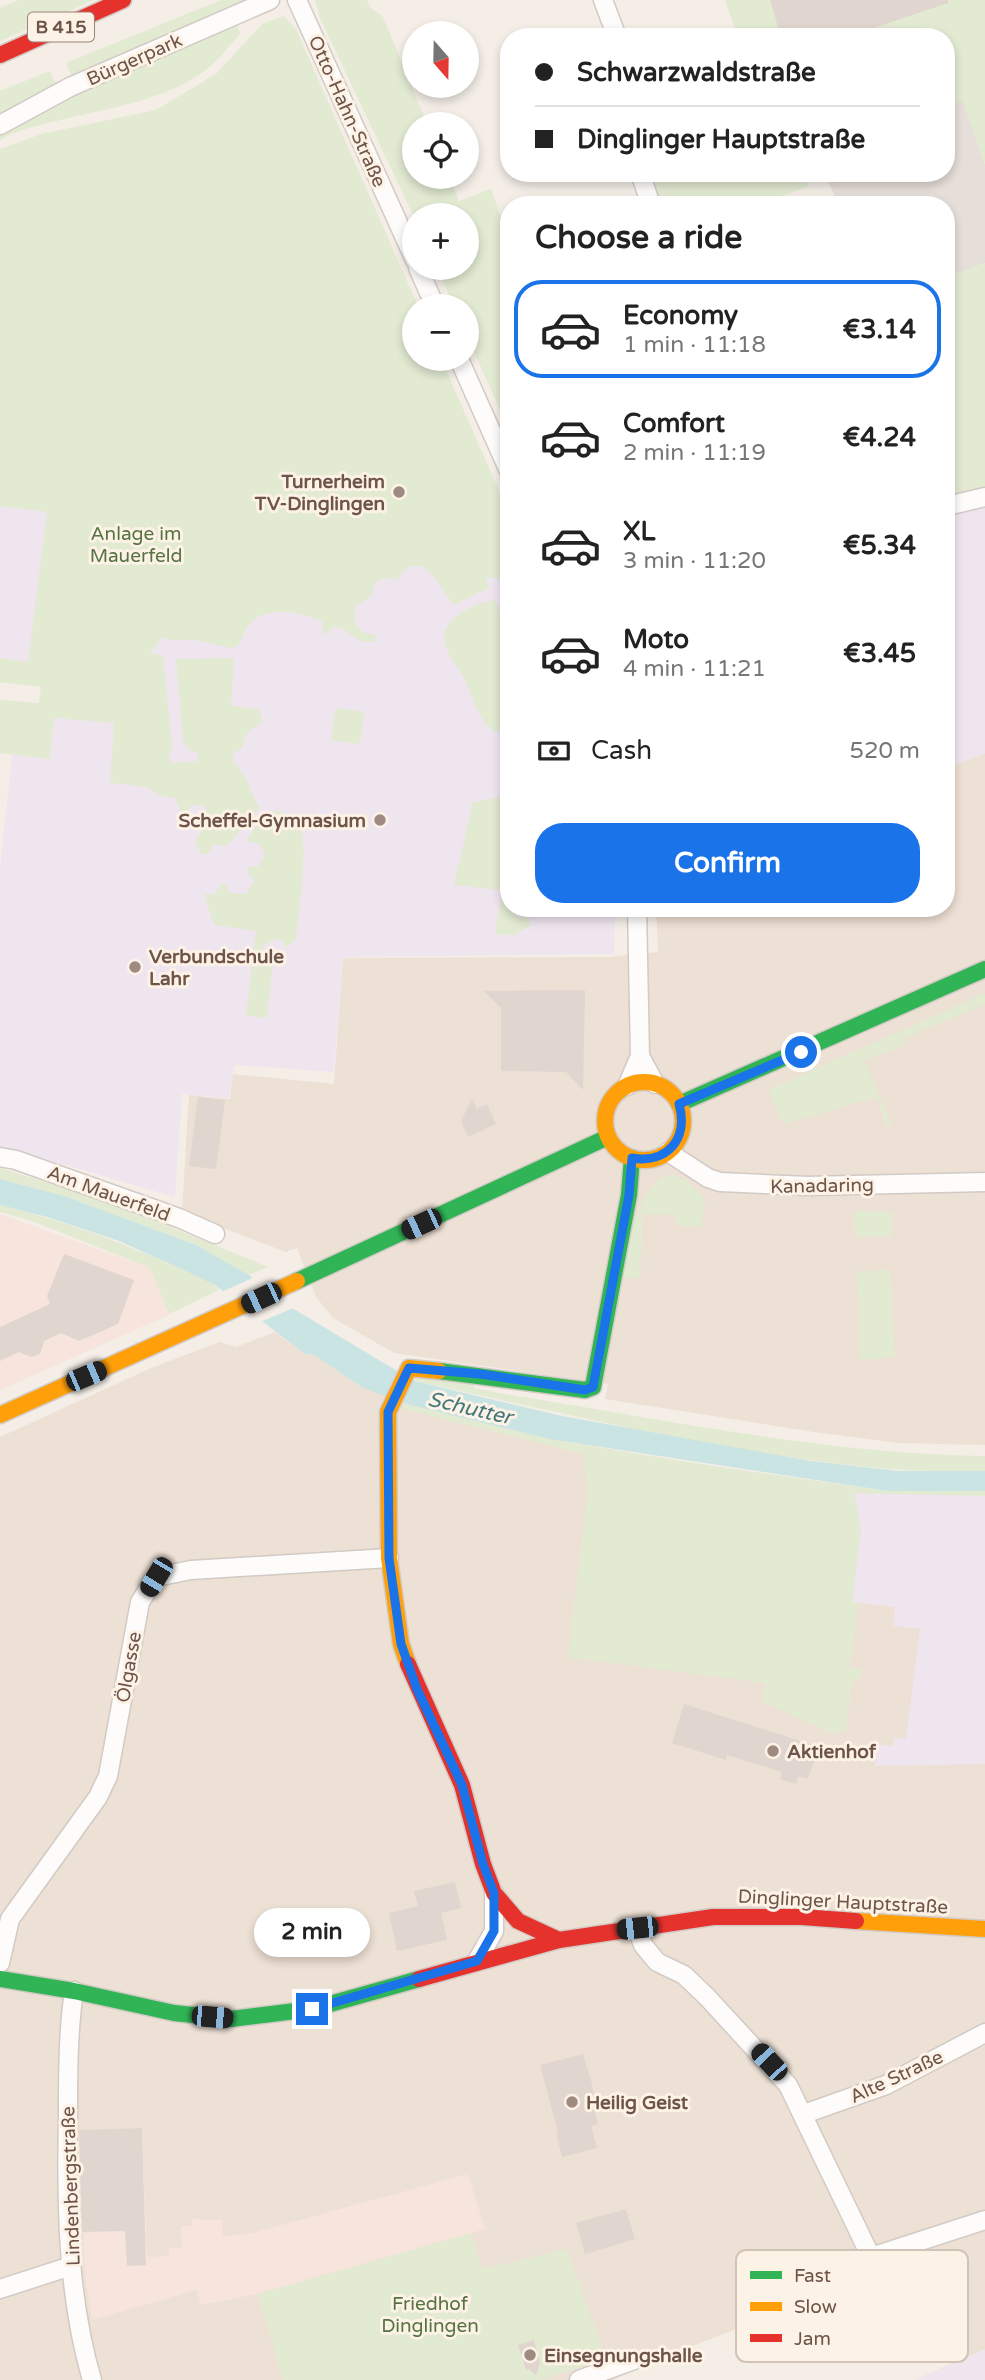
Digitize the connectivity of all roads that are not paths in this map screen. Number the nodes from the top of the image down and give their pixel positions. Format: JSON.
{"nodes":[{"id":1,"x":123,"y":0,"type":"edge"},
{"id":2,"x":270,"y":0,"type":"edge"},
{"id":3,"x":297,"y":0,"type":"edge"},
{"id":4,"x":603,"y":0,"type":"edge"},
{"id":5,"x":614,"y":28,"type":"edge"},
{"id":6,"x":0,"y":55,"type":"edge"},
{"id":7,"x":0,"y":125,"type":"edge"},
{"id":8,"x":402,"y":231,"type":"edge"},
{"id":9,"x":464,"y":371,"type":"edge"},
{"id":10,"x":500,"y":451,"type":"edge"},
{"id":11,"x":985,"y":497,"type":"edge"},
{"id":12,"x":955,"y":504,"type":"edge"},
{"id":13,"x":637,"y":917,"type":"edge"},
{"id":14,"x":985,"y":969,"type":"edge"},
{"id":15,"x":640,"y":1056,"type":"junction"},
{"id":16,"x":656,"y":1084,"type":"junction"},
{"id":17,"x":626,"y":1086,"type":"junction"},
{"id":18,"x":679,"y":1104,"type":"junction"},
{"id":19,"x":608,"y":1137,"type":"junction"},
{"id":20,"x":668,"y":1152,"type":"junction"},
{"id":21,"x":0,"y":1157,"type":"edge"},
{"id":22,"x":632,"y":1158,"type":"junction"},
{"id":23,"x":985,"y":1182,"type":"edge"},
{"id":24,"x":215,"y":1234,"type":"dead end"},
{"id":25,"x":0,"y":1415,"type":"edge"},
{"id":26,"x":389,"y":1558,"type":"junction"},
{"id":27,"x":494,"y":1893,"type":"junction"},
{"id":28,"x":637,"y":1928,"type":"junction"},
{"id":29,"x":985,"y":1930,"type":"edge"},
{"id":30,"x":559,"y":1940,"type":"junction"},
{"id":31,"x":477,"y":1961,"type":"junction"},
{"id":32,"x":0,"y":1963,"type":"edge"},
{"id":33,"x":0,"y":1979,"type":"edge"},
{"id":34,"x":74,"y":1991,"type":"junction"},
{"id":35,"x":985,"y":2032,"type":"edge"},
{"id":36,"x":804,"y":2114,"type":"junction"},
{"id":37,"x":985,"y":2220,"type":"edge"},
{"id":38,"x":868,"y":2250,"type":"edge"},
{"id":39,"x":893,"y":2250,"type":"edge"},
{"id":40,"x":71,"y":2266,"type":"junction"},
{"id":41,"x":0,"y":2289,"type":"edge"},
{"id":42,"x":634,"y":2360,"type":"dead end"},
{"id":43,"x":93,"y":2380,"type":"edge"},
{"id":44,"x":579,"y":2380,"type":"edge"}],
"edges":[{"from":1,"to":6,"type":"street","number":"B 415"},
{"from":2,"to":7,"type":"street","name":"Bürgerpark"},
{"from":3,"to":8,"type":"street","name":"Otto-Hahn-Straße"},
{"from":4,"to":5,"type":"street"},
{"from":9,"to":10,"type":"street"},
{"from":11,"to":12,"type":"street"},
{"from":13,"to":15,"type":"street"},
{"from":14,"to":18,"type":"street"},
{"from":15,"to":16,"type":"street"},
{"from":15,"to":17,"type":"street"},
{"from":16,"to":17,"type":"street"},
{"from":16,"to":18,"type":"street"},
{"from":17,"to":19,"type":"street"},
{"from":18,"to":20,"type":"street"},
{"from":19,"to":22,"type":"street"},
{"from":19,"to":25,"type":"street"},
{"from":20,"to":22,"type":"street"},
{"from":20,"to":23,"type":"street","name":"Kanadaring"},
{"from":21,"to":24,"type":"street","name":"Am Mauerfeld"},
{"from":22,"to":26,"type":"street"},
{"from":26,"to":27,"type":"street"},
{"from":26,"to":32,"type":"street","name":"Ölgasse"},
{"from":27,"to":30,"type":"street"},
{"from":27,"to":31,"type":"street"},
{"from":28,"to":29,"type":"street","name":"Dinglinger Hauptstraße"},
{"from":28,"to":30,"type":"street","name":"Dinglinger Hauptstraße"},
{"from":28,"to":36,"type":"street"},
{"from":30,"to":31,"type":"street","name":"Dinglinger Hauptstraße"},
{"from":31,"to":34,"type":"street","name":"Dinglinger Hauptstraße"},
{"from":33,"to":34,"type":"street","name":"Dinglinger Hauptstraße"},
{"from":34,"to":40,"type":"street","name":"Lindenbergstraße"},
{"from":35,"to":36,"type":"street","name":"Alte Straße"},
{"from":36,"to":38,"type":"street"},
{"from":37,"to":39,"type":"street"},
{"from":40,"to":41,"type":"street"},
{"from":40,"to":43,"type":"street","name":"Lindenbergstraße"},
{"from":42,"to":44,"type":"street"}]}
